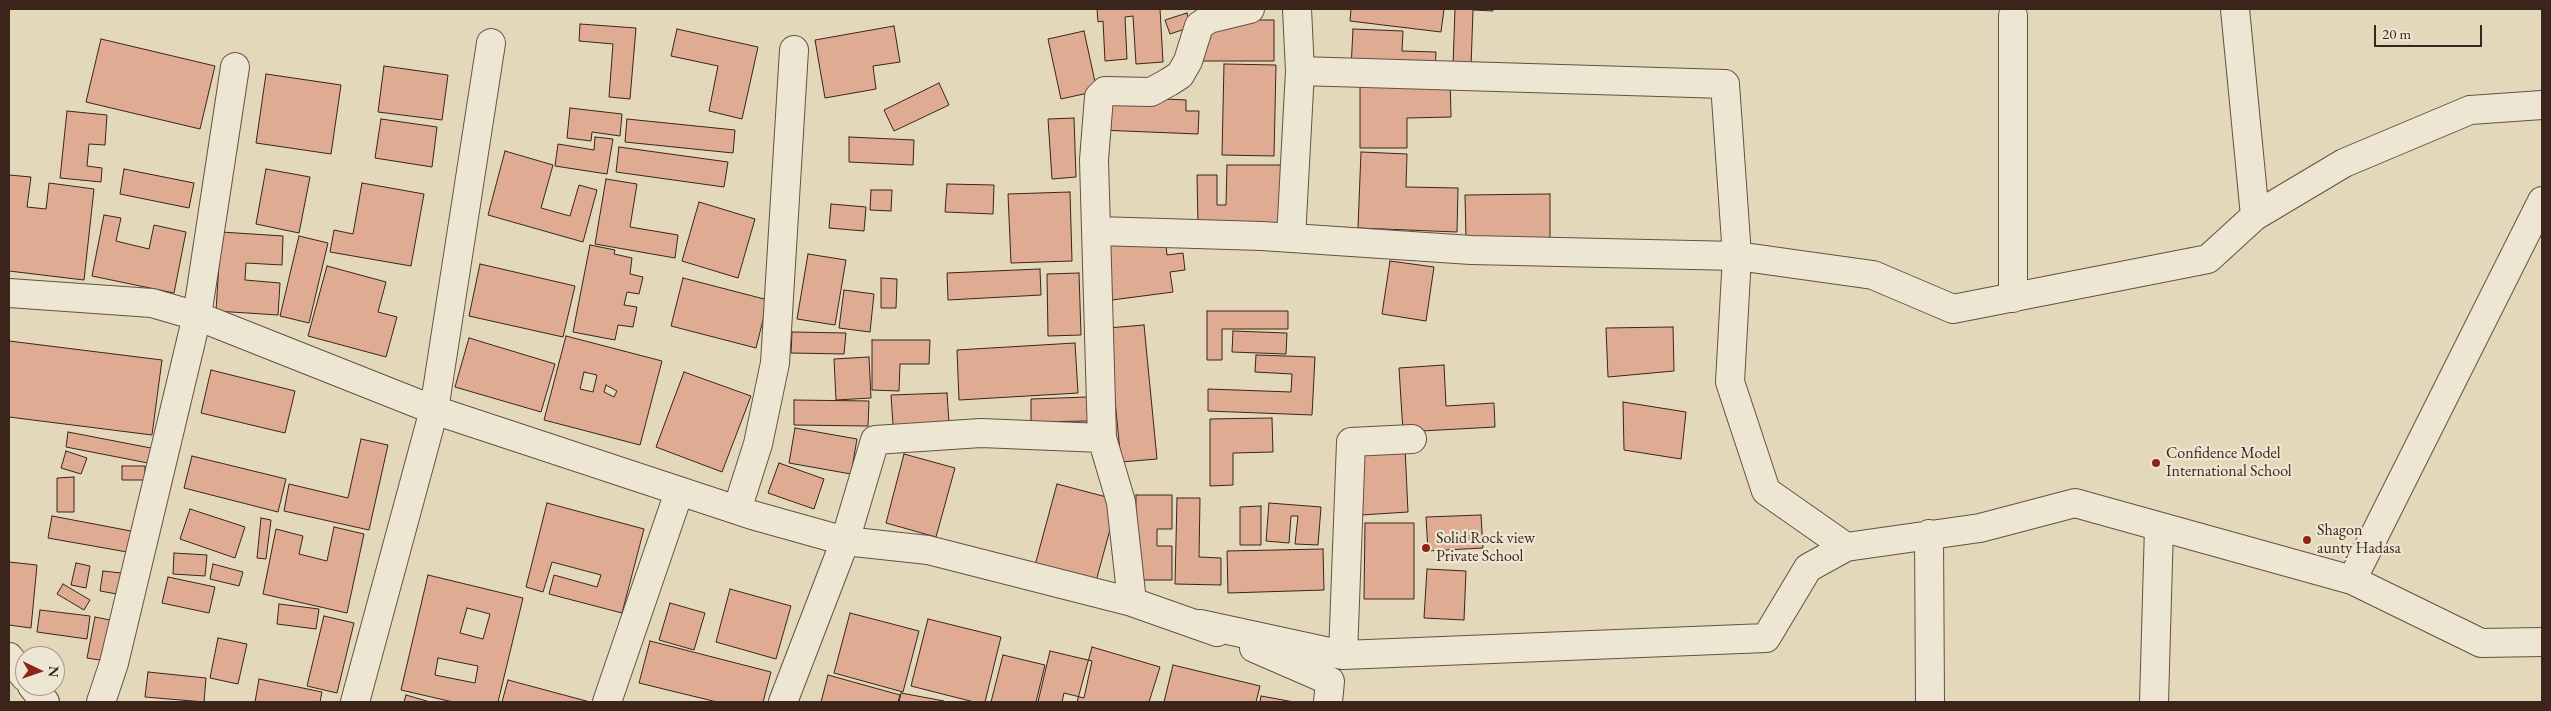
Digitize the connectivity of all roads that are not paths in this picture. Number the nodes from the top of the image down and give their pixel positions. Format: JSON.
{"nodes":[{"id":1,"x":1250,"y":9,"type":"edge"},
{"id":2,"x":1297,"y":9,"type":"edge"},
{"id":3,"x":2235,"y":9,"type":"edge"},
{"id":4,"x":2013,"y":16,"type":"dead end"},
{"id":5,"x":491,"y":43,"type":"dead end"},
{"id":6,"x":794,"y":50,"type":"dead end"},
{"id":7,"x":234,"y":67,"type":"dead end"},
{"id":8,"x":1300,"y":72,"type":"junction"},
{"id":9,"x":2542,"y":104,"type":"edge"},
{"id":10,"x":2542,"y":201,"type":"edge"},
{"id":11,"x":2255,"y":216,"type":"junction"},
{"id":12,"x":1097,"y":230,"type":"junction"},
{"id":13,"x":1291,"y":238,"type":"junction"},
{"id":14,"x":1737,"y":256,"type":"junction"},
{"id":15,"x":9,"y":293,"type":"edge"},
{"id":16,"x":2013,"y":298,"type":"junction"},
{"id":17,"x":197,"y":316,"type":"junction"},
{"id":18,"x":434,"y":410,"type":"junction"},
{"id":19,"x":1102,"y":438,"type":"junction"},
{"id":20,"x":1412,"y":439,"type":"dead end"},
{"id":21,"x":679,"y":492,"type":"junction"},
{"id":22,"x":737,"y":510,"type":"junction"},
{"id":23,"x":2160,"y":527,"type":"junction"},
{"id":24,"x":1929,"y":534,"type":"junction"},
{"id":25,"x":845,"y":541,"type":"junction"},
{"id":26,"x":1846,"y":547,"type":"junction"},
{"id":27,"x":2352,"y":580,"type":"junction"},
{"id":28,"x":1132,"y":602,"type":"junction"},
{"id":29,"x":1200,"y":624,"type":"junction"},
{"id":30,"x":2542,"y":642,"type":"edge"},
{"id":31,"x":1343,"y":655,"type":"junction"},
{"id":32,"x":101,"y":702,"type":"edge"},
{"id":33,"x":355,"y":702,"type":"edge"},
{"id":34,"x":607,"y":702,"type":"edge"},
{"id":35,"x":783,"y":702,"type":"edge"},
{"id":36,"x":1328,"y":702,"type":"edge"},
{"id":37,"x":1930,"y":702,"type":"edge"},
{"id":38,"x":2154,"y":702,"type":"edge"}],
"edges":[{"from":1,"to":12,"type":"street"},
{"from":2,"to":8,"type":"street"},
{"from":3,"to":11,"type":"street"},
{"from":4,"to":16,"type":"street"},
{"from":5,"to":18,"type":"street"},
{"from":6,"to":22,"type":"street"},
{"from":7,"to":17,"type":"street"},
{"from":8,"to":13,"type":"street"},
{"from":8,"to":14,"type":"street"},
{"from":9,"to":11,"type":"street"},
{"from":10,"to":27,"type":"street"},
{"from":11,"to":16,"type":"street"},
{"from":12,"to":13,"type":"street"},
{"from":12,"to":19,"type":"street"},
{"from":13,"to":14,"type":"street"},
{"from":14,"to":16,"type":"street"},
{"from":14,"to":26,"type":"street"},
{"from":15,"to":17,"type":"street"},
{"from":17,"to":18,"type":"street"},
{"from":17,"to":32,"type":"street"},
{"from":18,"to":21,"type":"street"},
{"from":18,"to":33,"type":"street"},
{"from":19,"to":25,"type":"street"},
{"from":19,"to":28,"type":"street"},
{"from":20,"to":31,"type":"street"},
{"from":21,"to":22,"type":"street"},
{"from":21,"to":34,"type":"street"},
{"from":22,"to":25,"type":"street"},
{"from":23,"to":24,"type":"street"},
{"from":23,"to":27,"type":"street"},
{"from":23,"to":38,"type":"street"},
{"from":24,"to":26,"type":"street"},
{"from":24,"to":37,"type":"street"},
{"from":25,"to":28,"type":"street"},
{"from":25,"to":35,"type":"street"},
{"from":26,"to":31,"type":"street"},
{"from":27,"to":30,"type":"street"},
{"from":28,"to":29,"type":"street"},
{"from":29,"to":31,"type":"street"},
{"from":29,"to":36,"type":"street"}]}
